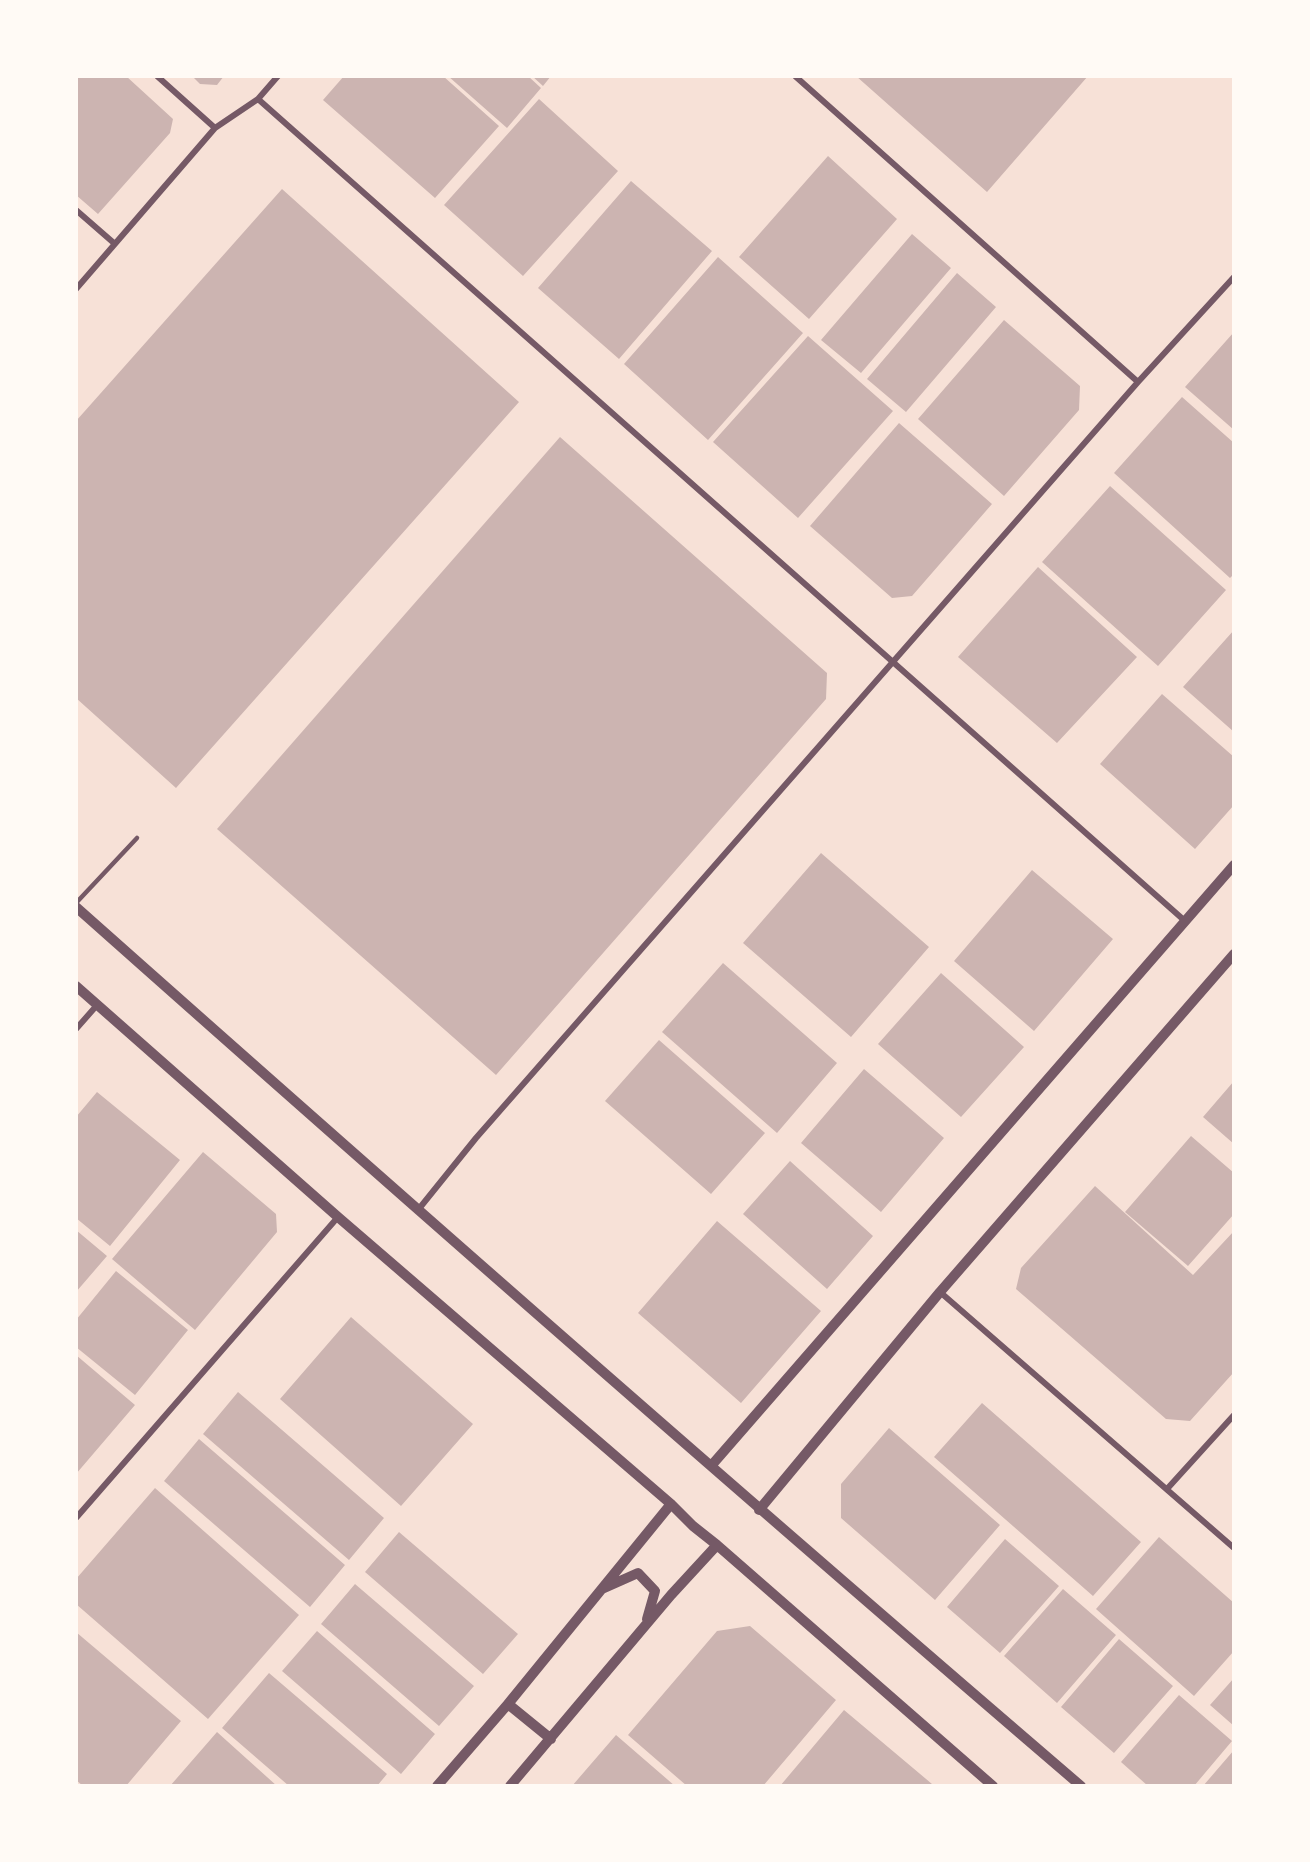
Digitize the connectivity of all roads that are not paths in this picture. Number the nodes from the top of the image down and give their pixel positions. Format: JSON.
{"nodes":[{"id":1,"x":158,"y":76,"type":"edge"},
{"id":2,"x":278,"y":76,"type":"edge"},
{"id":3,"x":795,"y":76,"type":"edge"},
{"id":4,"x":258,"y":99,"type":"junction"},
{"id":5,"x":215,"y":128,"type":"junction"},
{"id":6,"x":76,"y":210,"type":"edge"},
{"id":7,"x":115,"y":244,"type":"junction"},
{"id":8,"x":1233,"y":277,"type":"edge"},
{"id":9,"x":76,"y":289,"type":"edge"},
{"id":10,"x":1138,"y":382,"type":"junction"},
{"id":11,"x":894,"y":661,"type":"junction"},
{"id":12,"x":137,"y":838,"type":"dead end"},
{"id":13,"x":1233,"y":865,"type":"edge"},
{"id":14,"x":76,"y":905,"type":"edge"},
{"id":15,"x":1185,"y":921,"type":"junction"},
{"id":16,"x":1233,"y":954,"type":"edge"},
{"id":17,"x":76,"y":986,"type":"edge"},
{"id":18,"x":98,"y":1004,"type":"junction"},
{"id":19,"x":76,"y":1029,"type":"edge"},
{"id":20,"x":418,"y":1211,"type":"junction"},
{"id":21,"x":338,"y":1216,"type":"junction"},
{"id":22,"x":940,"y":1292,"type":"junction"},
{"id":23,"x":1233,"y":1415,"type":"edge"},
{"id":24,"x":711,"y":1466,"type":"junction"},
{"id":25,"x":1167,"y":1489,"type":"junction"},
{"id":26,"x":671,"y":1504,"type":"junction"},
{"id":27,"x":759,"y":1510,"type":"junction"},
{"id":28,"x":76,"y":1518,"type":"edge"},
{"id":29,"x":717,"y":1545,"type":"junction"},
{"id":30,"x":1233,"y":1548,"type":"edge"},
{"id":31,"x":601,"y":1589,"type":"junction"},
{"id":32,"x":645,"y":1625,"type":"junction"},
{"id":33,"x":508,"y":1704,"type":"junction"},
{"id":34,"x":551,"y":1739,"type":"junction"},
{"id":35,"x":437,"y":1785,"type":"edge"},
{"id":36,"x":510,"y":1785,"type":"edge"},
{"id":37,"x":993,"y":1785,"type":"edge"},
{"id":38,"x":1082,"y":1785,"type":"edge"}],
"edges":[{"from":1,"to":5,"type":"street"},
{"from":2,"to":4,"type":"street"},
{"from":3,"to":10,"type":"street"},
{"from":4,"to":5,"type":"street"},
{"from":4,"to":11,"type":"street"},
{"from":5,"to":7,"type":"street"},
{"from":6,"to":7,"type":"street"},
{"from":7,"to":9,"type":"street"},
{"from":8,"to":10,"type":"street"},
{"from":10,"to":11,"type":"street"},
{"from":11,"to":15,"type":"street"},
{"from":11,"to":20,"type":"street"},
{"from":12,"to":14,"type":"lane"},
{"from":13,"to":15,"type":"street"},
{"from":14,"to":20,"type":"street"},
{"from":15,"to":24,"type":"street"},
{"from":16,"to":22,"type":"street"},
{"from":17,"to":18,"type":"street"},
{"from":18,"to":19,"type":"street"},
{"from":18,"to":21,"type":"street"},
{"from":20,"to":24,"type":"street"},
{"from":21,"to":26,"type":"street"},
{"from":21,"to":28,"type":"street"},
{"from":22,"to":25,"type":"street"},
{"from":22,"to":27,"type":"street"},
{"from":23,"to":25,"type":"street"},
{"from":24,"to":27,"type":"street"},
{"from":25,"to":30,"type":"street"},
{"from":26,"to":29,"type":"street"},
{"from":26,"to":31,"type":"street"},
{"from":27,"to":38,"type":"street"},
{"from":29,"to":32,"type":"street"},
{"from":29,"to":37,"type":"street"},
{"from":31,"to":32,"type":"street"},
{"from":31,"to":33,"type":"street"},
{"from":32,"to":34,"type":"street"},
{"from":33,"to":34,"type":"street"},
{"from":33,"to":35,"type":"street"},
{"from":34,"to":36,"type":"street"}]}
